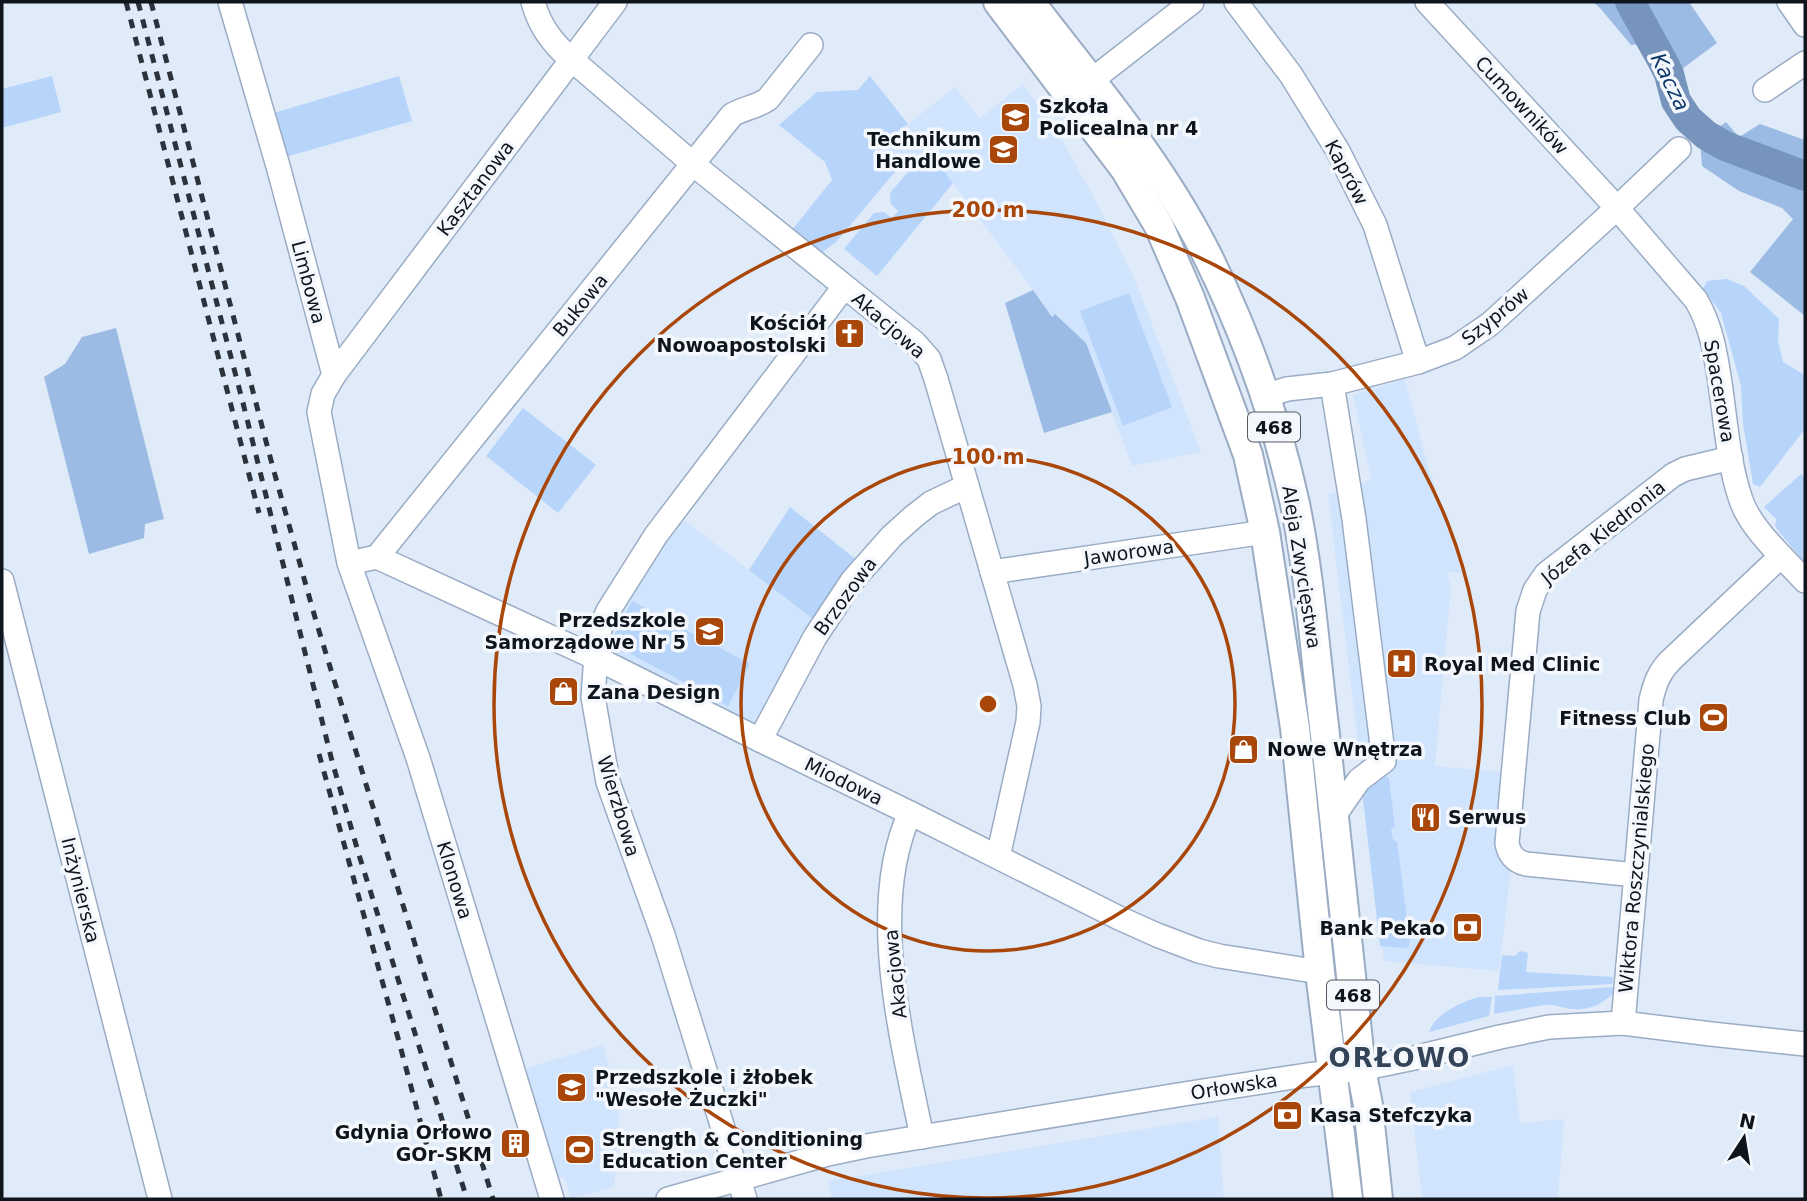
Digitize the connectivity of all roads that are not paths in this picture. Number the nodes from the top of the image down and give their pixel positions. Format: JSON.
{"nodes":[{"id":1,"x":230,"y":2,"type":"edge"},
{"id":2,"x":533,"y":2,"type":"edge"},
{"id":3,"x":615,"y":2,"type":"edge"},
{"id":4,"x":998,"y":2,"type":"edge"},
{"id":5,"x":1030,"y":2,"type":"edge"},
{"id":6,"x":1192,"y":2,"type":"edge"},
{"id":7,"x":1236,"y":2,"type":"edge"},
{"id":8,"x":1427,"y":2,"type":"edge"},
{"id":9,"x":1789,"y":2,"type":"edge"},
{"id":10,"x":1805,"y":25,"type":"edge"},
{"id":11,"x":811,"y":46,"type":"dead end"},
{"id":12,"x":572,"y":60,"type":"junction"},
{"id":13,"x":1805,"y":63,"type":"edge"},
{"id":14,"x":1092,"y":80,"type":"junction"},
{"id":15,"x":1765,"y":90,"type":"dead end"},
{"id":16,"x":1679,"y":149,"type":"dead end"},
{"id":17,"x":694,"y":164,"type":"junction"},
{"id":18,"x":1618,"y":208,"type":"junction"},
{"id":19,"x":844,"y":287,"type":"junction"},
{"id":20,"x":1418,"y":362,"type":"junction"},
{"id":21,"x":334,"y":375,"type":"junction"},
{"id":22,"x":1332,"y":384,"type":"junction"},
{"id":23,"x":1265,"y":396,"type":"junction"},
{"id":24,"x":1731,"y":458,"type":"junction"},
{"id":25,"x":967,"y":486,"type":"junction"},
{"id":26,"x":1265,"y":532,"type":"junction"},
{"id":27,"x":1782,"y":556,"type":"junction"},
{"id":28,"x":377,"y":557,"type":"junction"},
{"id":29,"x":349,"y":563,"type":"junction"},
{"id":30,"x":992,"y":572,"type":"junction"},
{"id":31,"x":1805,"y":581,"type":"edge"},
{"id":32,"x":2,"y":584,"type":"edge"},
{"id":33,"x":596,"y":658,"type":"junction"},
{"id":34,"x":760,"y":740,"type":"junction"},
{"id":35,"x":910,"y":813,"type":"junction"},
{"id":36,"x":1334,"y":816,"type":"junction"},
{"id":37,"x":998,"y":858,"type":"junction"},
{"id":38,"x":1636,"y":875,"type":"junction"},
{"id":39,"x":1320,"y":972,"type":"junction"},
{"id":40,"x":1623,"y":1023,"type":"junction"},
{"id":41,"x":1805,"y":1044,"type":"edge"},
{"id":42,"x":1361,"y":1069,"type":"junction"},
{"id":43,"x":1332,"y":1072,"type":"junction"},
{"id":44,"x":922,"y":1137,"type":"junction"},
{"id":45,"x":742,"y":1189,"type":"edge"},
{"id":46,"x":160,"y":1199,"type":"edge"},
{"id":47,"x":552,"y":1199,"type":"edge"},
{"id":48,"x":668,"y":1199,"type":"edge"},
{"id":49,"x":1348,"y":1199,"type":"edge"},
{"id":50,"x":1378,"y":1199,"type":"edge"}],
"edges":[{"from":1,"to":21,"type":"street","name":"Limbowa"},
{"from":2,"to":12,"type":"street","name":"Akacjowa"},
{"from":3,"to":12,"type":"street","name":"Kasztanowa"},
{"from":4,"to":26,"type":"main road","name":"Aleja Zwycięstwa","number":"468"},
{"from":5,"to":14,"type":"main road","name":"Aleja Zwycięstwa","number":"468"},
{"from":6,"to":14,"type":"street"},
{"from":7,"to":20,"type":"street","name":"Kaprów"},
{"from":8,"to":18,"type":"street","name":"Cumowników"},
{"from":9,"to":10,"type":"street"},
{"from":11,"to":17,"type":"street","name":"Bukowa"},
{"from":12,"to":17,"type":"street","name":"Akacjowa"},
{"from":12,"to":21,"type":"street","name":"Kasztanowa"},
{"from":13,"to":15,"type":"street"},
{"from":14,"to":23,"type":"main road","name":"Aleja Zwycięstwa","number":"468"},
{"from":16,"to":18,"type":"street","name":"Szyprów"},
{"from":17,"to":19,"type":"street","name":"Akacjowa"},
{"from":17,"to":28,"type":"street","name":"Bukowa"},
{"from":18,"to":20,"type":"street","name":"Szyprów"},
{"from":18,"to":24,"type":"street","name":"Spacerowa"},
{"from":19,"to":25,"type":"street","name":"Akacjowa"},
{"from":19,"to":33,"type":"street","name":"Wierzbowa"},
{"from":20,"to":22,"type":"street","name":"Szyprów"},
{"from":21,"to":29,"type":"street"},
{"from":22,"to":23,"type":"street","name":"Szyprów"},
{"from":22,"to":36,"type":"street"},
{"from":23,"to":36,"type":"main road","name":"Aleja Zwycięstwa","number":"468"},
{"from":24,"to":27,"type":"street","name":"Spacerowa"},
{"from":24,"to":38,"type":"street","name":"Józefa Kiedronia"},
{"from":25,"to":30,"type":"street","name":"Akacjowa"},
{"from":25,"to":34,"type":"street","name":"Brzozowa"},
{"from":26,"to":30,"type":"street","name":"Jaworowa"},
{"from":26,"to":39,"type":"main road","name":"Aleja Zwycięstwa","number":"468"},
{"from":27,"to":31,"type":"street","name":"Spacerowa"},
{"from":27,"to":38,"type":"street","name":"Wiktora Roszczynialskiego"},
{"from":28,"to":29,"type":"street"},
{"from":28,"to":33,"type":"street","name":"Miodowa"},
{"from":29,"to":47,"type":"street","name":"Klonowa"},
{"from":30,"to":37,"type":"street","name":"Akacjowa"},
{"from":32,"to":46,"type":"street","name":"Inżynierska"},
{"from":33,"to":34,"type":"street","name":"Miodowa"},
{"from":33,"to":45,"type":"street","name":"Wierzbowa"},
{"from":34,"to":35,"type":"street","name":"Miodowa"},
{"from":35,"to":37,"type":"street","name":"Miodowa"},
{"from":35,"to":44,"type":"street","name":"Akacjowa"},
{"from":36,"to":42,"type":"main road","name":"Aleja Zwycięstwa","number":"468"},
{"from":37,"to":39,"type":"street","name":"Miodowa"},
{"from":38,"to":40,"type":"street","name":"Wiktora Roszczynialskiego"},
{"from":39,"to":43,"type":"main road","name":"Aleja Zwycięstwa","number":"468"},
{"from":40,"to":41,"type":"street","name":"Orłowska"},
{"from":40,"to":42,"type":"street","name":"Orłowska"},
{"from":42,"to":43,"type":"street","name":"Orłowska"},
{"from":42,"to":50,"type":"main road","name":"Aleja Zwycięstwa","number":"468"},
{"from":43,"to":44,"type":"street","name":"Orłowska"},
{"from":43,"to":49,"type":"main road","name":"Aleja Zwycięstwa","number":"468"},
{"from":44,"to":45,"type":"street","name":"Orłowska"},
{"from":45,"to":48,"type":"street","name":"Orłowska"}]}
